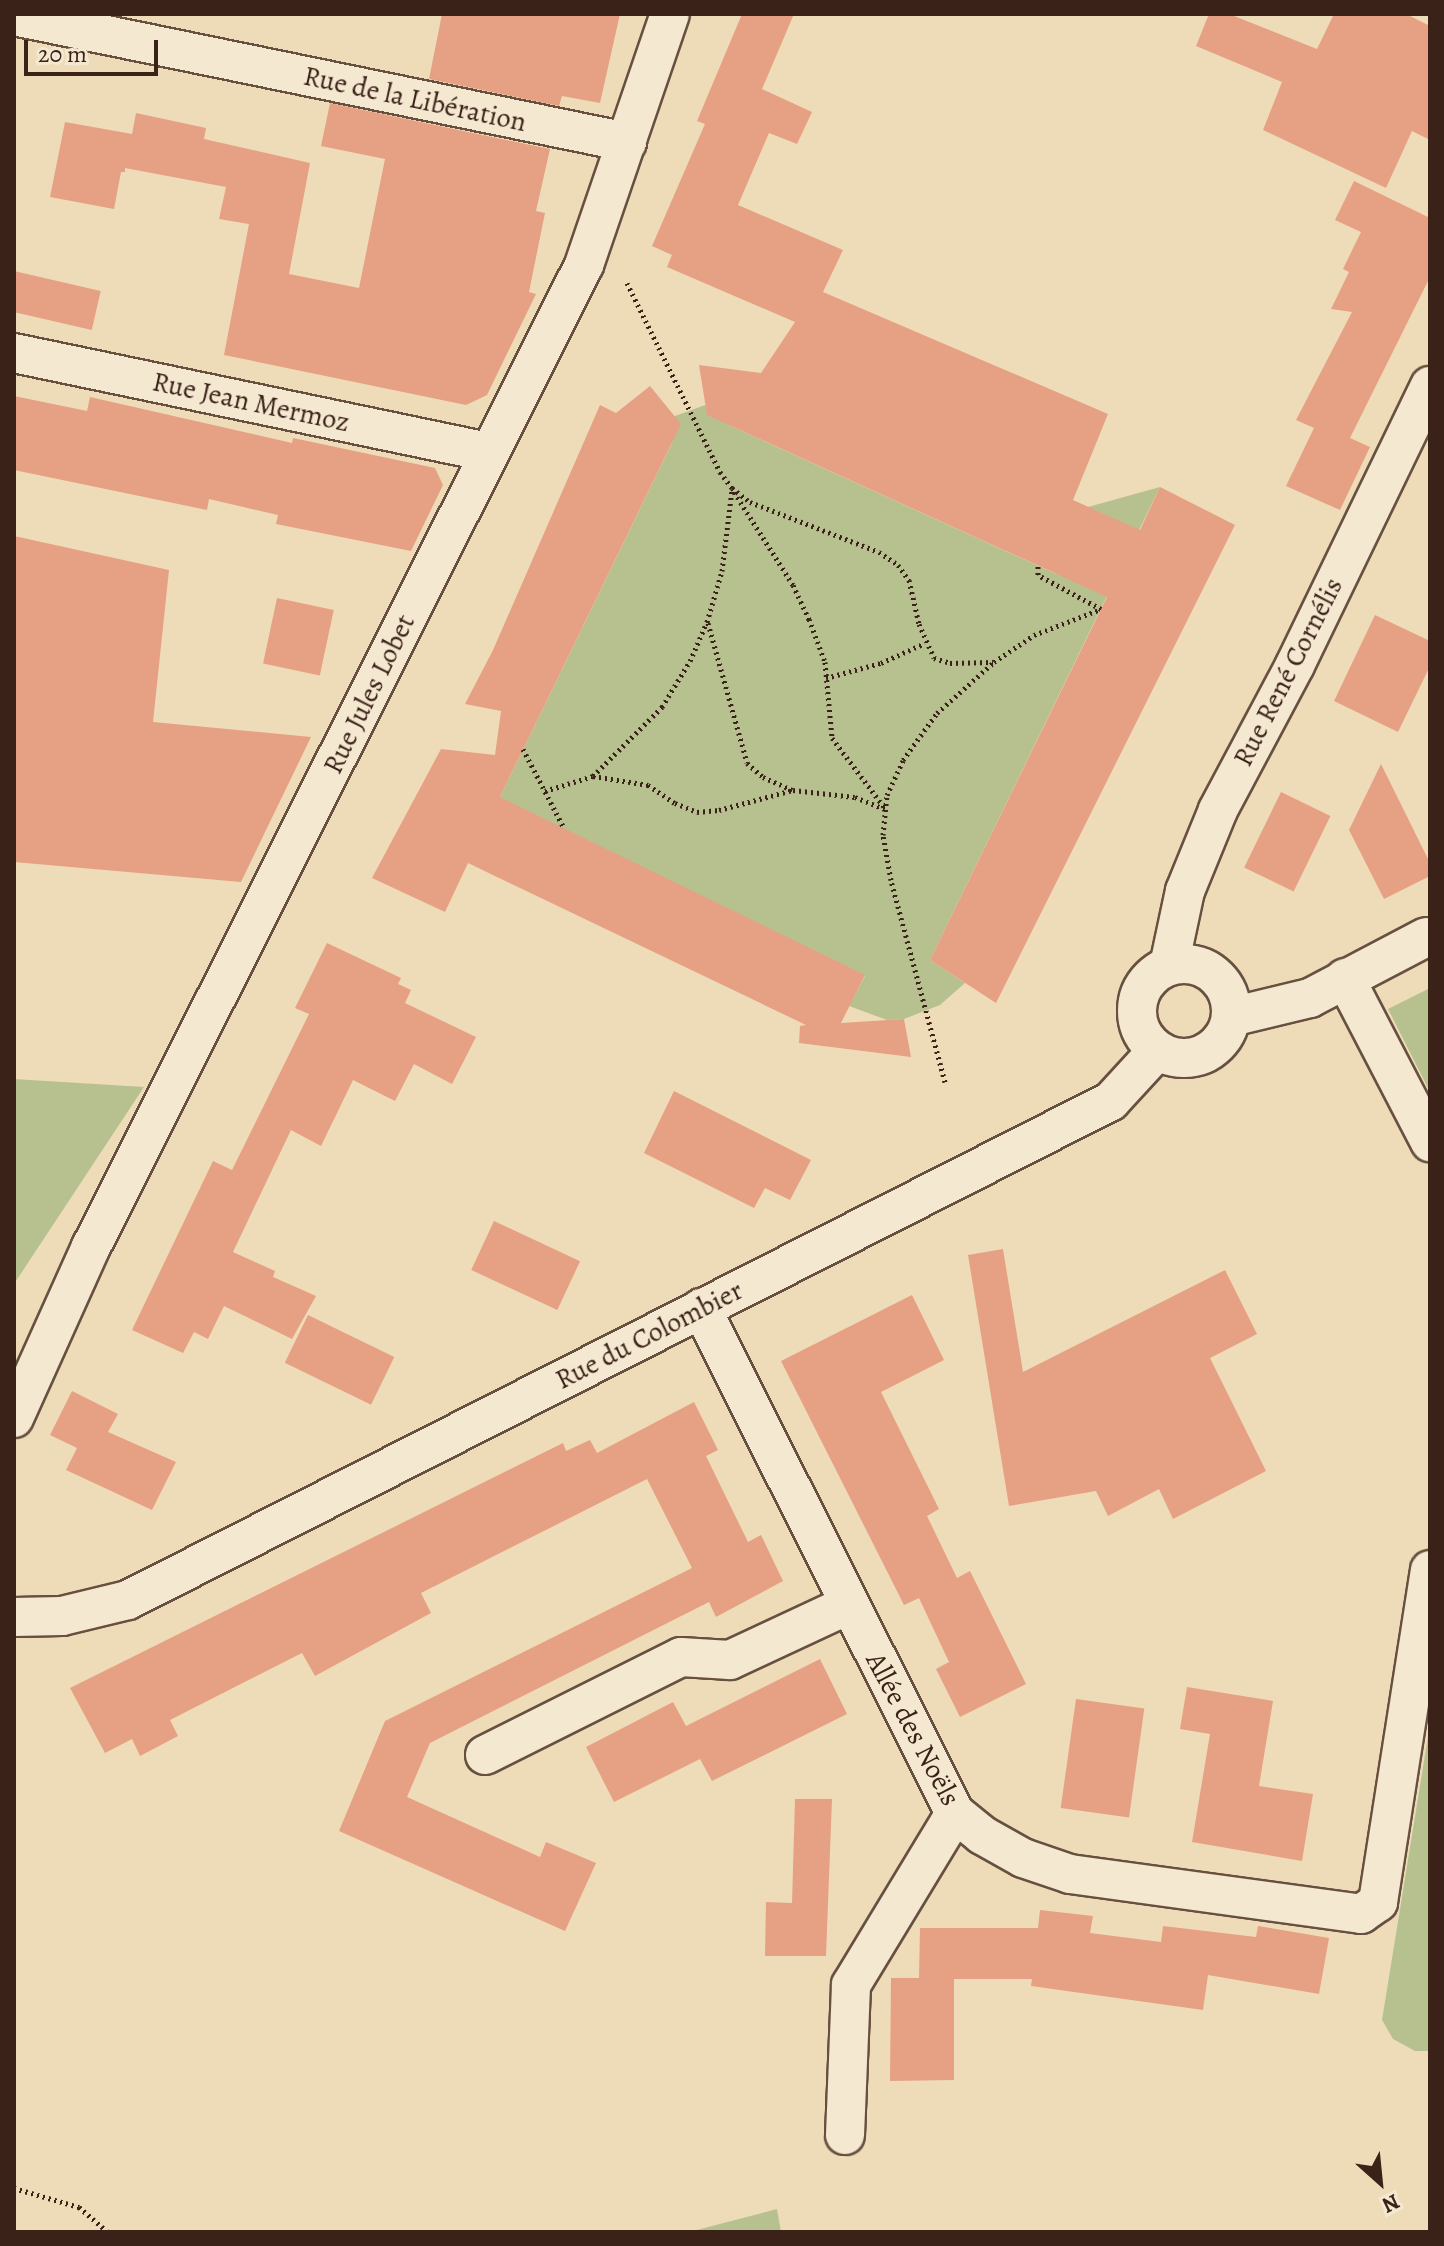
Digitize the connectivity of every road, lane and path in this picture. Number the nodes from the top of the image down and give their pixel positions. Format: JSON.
{"nodes":[{"id":1,"x":670,"y":14,"type":"edge"},
{"id":2,"x":14,"y":16,"type":"edge"},
{"id":3,"x":627,"y":142,"type":"junction"},
{"id":4,"x":627,"y":283,"type":"dead end"},
{"id":5,"x":14,"y":353,"type":"edge"},
{"id":6,"x":1430,"y":386,"type":"edge"},
{"id":7,"x":488,"y":452,"type":"junction"},
{"id":8,"x":732,"y":488,"type":"junction"},
{"id":9,"x":1038,"y":565,"type":"dead end"},
{"id":10,"x":707,"y":622,"type":"junction"},
{"id":11,"x":925,"y":643,"type":"junction"},
{"id":12,"x":994,"y":662,"type":"junction"},
{"id":13,"x":826,"y":678,"type":"junction"},
{"id":14,"x":523,"y":749,"type":"dead end"},
{"id":15,"x":593,"y":776,"type":"junction"},
{"id":16,"x":793,"y":790,"type":"junction"},
{"id":17,"x":545,"y":791,"type":"junction"},
{"id":18,"x":886,"y":809,"type":"junction"},
{"id":19,"x":564,"y":828,"type":"dead end"},
{"id":20,"x":1426,"y":937,"type":"dead end"},
{"id":21,"x":1169,"y":966,"type":"junction"},
{"id":22,"x":1345,"y":978,"type":"junction"},
{"id":23,"x":1231,"y":1017,"type":"junction"},
{"id":24,"x":1157,"y":1051,"type":"junction"},
{"id":25,"x":945,"y":1082,"type":"dead end"},
{"id":26,"x":1430,"y":1142,"type":"edge"},
{"id":27,"x":701,"y":1308,"type":"junction"},
{"id":28,"x":14,"y":1418,"type":"edge"},
{"id":29,"x":1430,"y":1570,"type":"edge"},
{"id":30,"x":848,"y":1605,"type":"junction"},
{"id":31,"x":14,"y":1617,"type":"edge"},
{"id":32,"x":485,"y":1755,"type":"dead end"},
{"id":33,"x":955,"y":1813,"type":"junction"},
{"id":34,"x":845,"y":2135,"type":"dead end"},
{"id":35,"x":14,"y":2188,"type":"edge"},
{"id":36,"x":108,"y":2232,"type":"edge"}],
"edges":[{"from":1,"to":3,"type":"street","name":"Rue Jules Lobet"},
{"from":2,"to":3,"type":"street","name":"Rue de la Libération"},
{"from":3,"to":7,"type":"street","name":"Rue Jules Lobet"},
{"from":4,"to":8,"type":"path"},
{"from":5,"to":7,"type":"street","name":"Rue Jean Mermoz"},
{"from":6,"to":21,"type":"street","name":"Rue René Cornélis"},
{"from":7,"to":28,"type":"street","name":"Rue Jules Lobet"},
{"from":8,"to":10,"type":"path"},
{"from":8,"to":11,"type":"path"},
{"from":8,"to":13,"type":"path"},
{"from":9,"to":12,"type":"path"},
{"from":10,"to":15,"type":"path"},
{"from":10,"to":16,"type":"path"},
{"from":11,"to":12,"type":"path"},
{"from":11,"to":13,"type":"path"},
{"from":12,"to":18,"type":"path"},
{"from":13,"to":18,"type":"path"},
{"from":14,"to":17,"type":"path"},
{"from":15,"to":16,"type":"path"},
{"from":15,"to":17,"type":"path"},
{"from":16,"to":18,"type":"path"},
{"from":17,"to":19,"type":"path"},
{"from":18,"to":25,"type":"path"},
{"from":20,"to":22,"type":"street"},
{"from":21,"to":23,"type":"street"},
{"from":21,"to":24,"type":"street"},
{"from":22,"to":23,"type":"street"},
{"from":22,"to":26,"type":"street"},
{"from":23,"to":24,"type":"street"},
{"from":24,"to":27,"type":"street","name":"Rue du Colombier"},
{"from":27,"to":30,"type":"street","name":"Allée des Noëls"},
{"from":27,"to":31,"type":"street","name":"Rue du Colombier"},
{"from":29,"to":33,"type":"street","name":"Allée des Noëls"},
{"from":30,"to":32,"type":"street"},
{"from":30,"to":33,"type":"street","name":"Allée des Noëls"},
{"from":33,"to":34,"type":"street"},
{"from":35,"to":36,"type":"path"}]}
